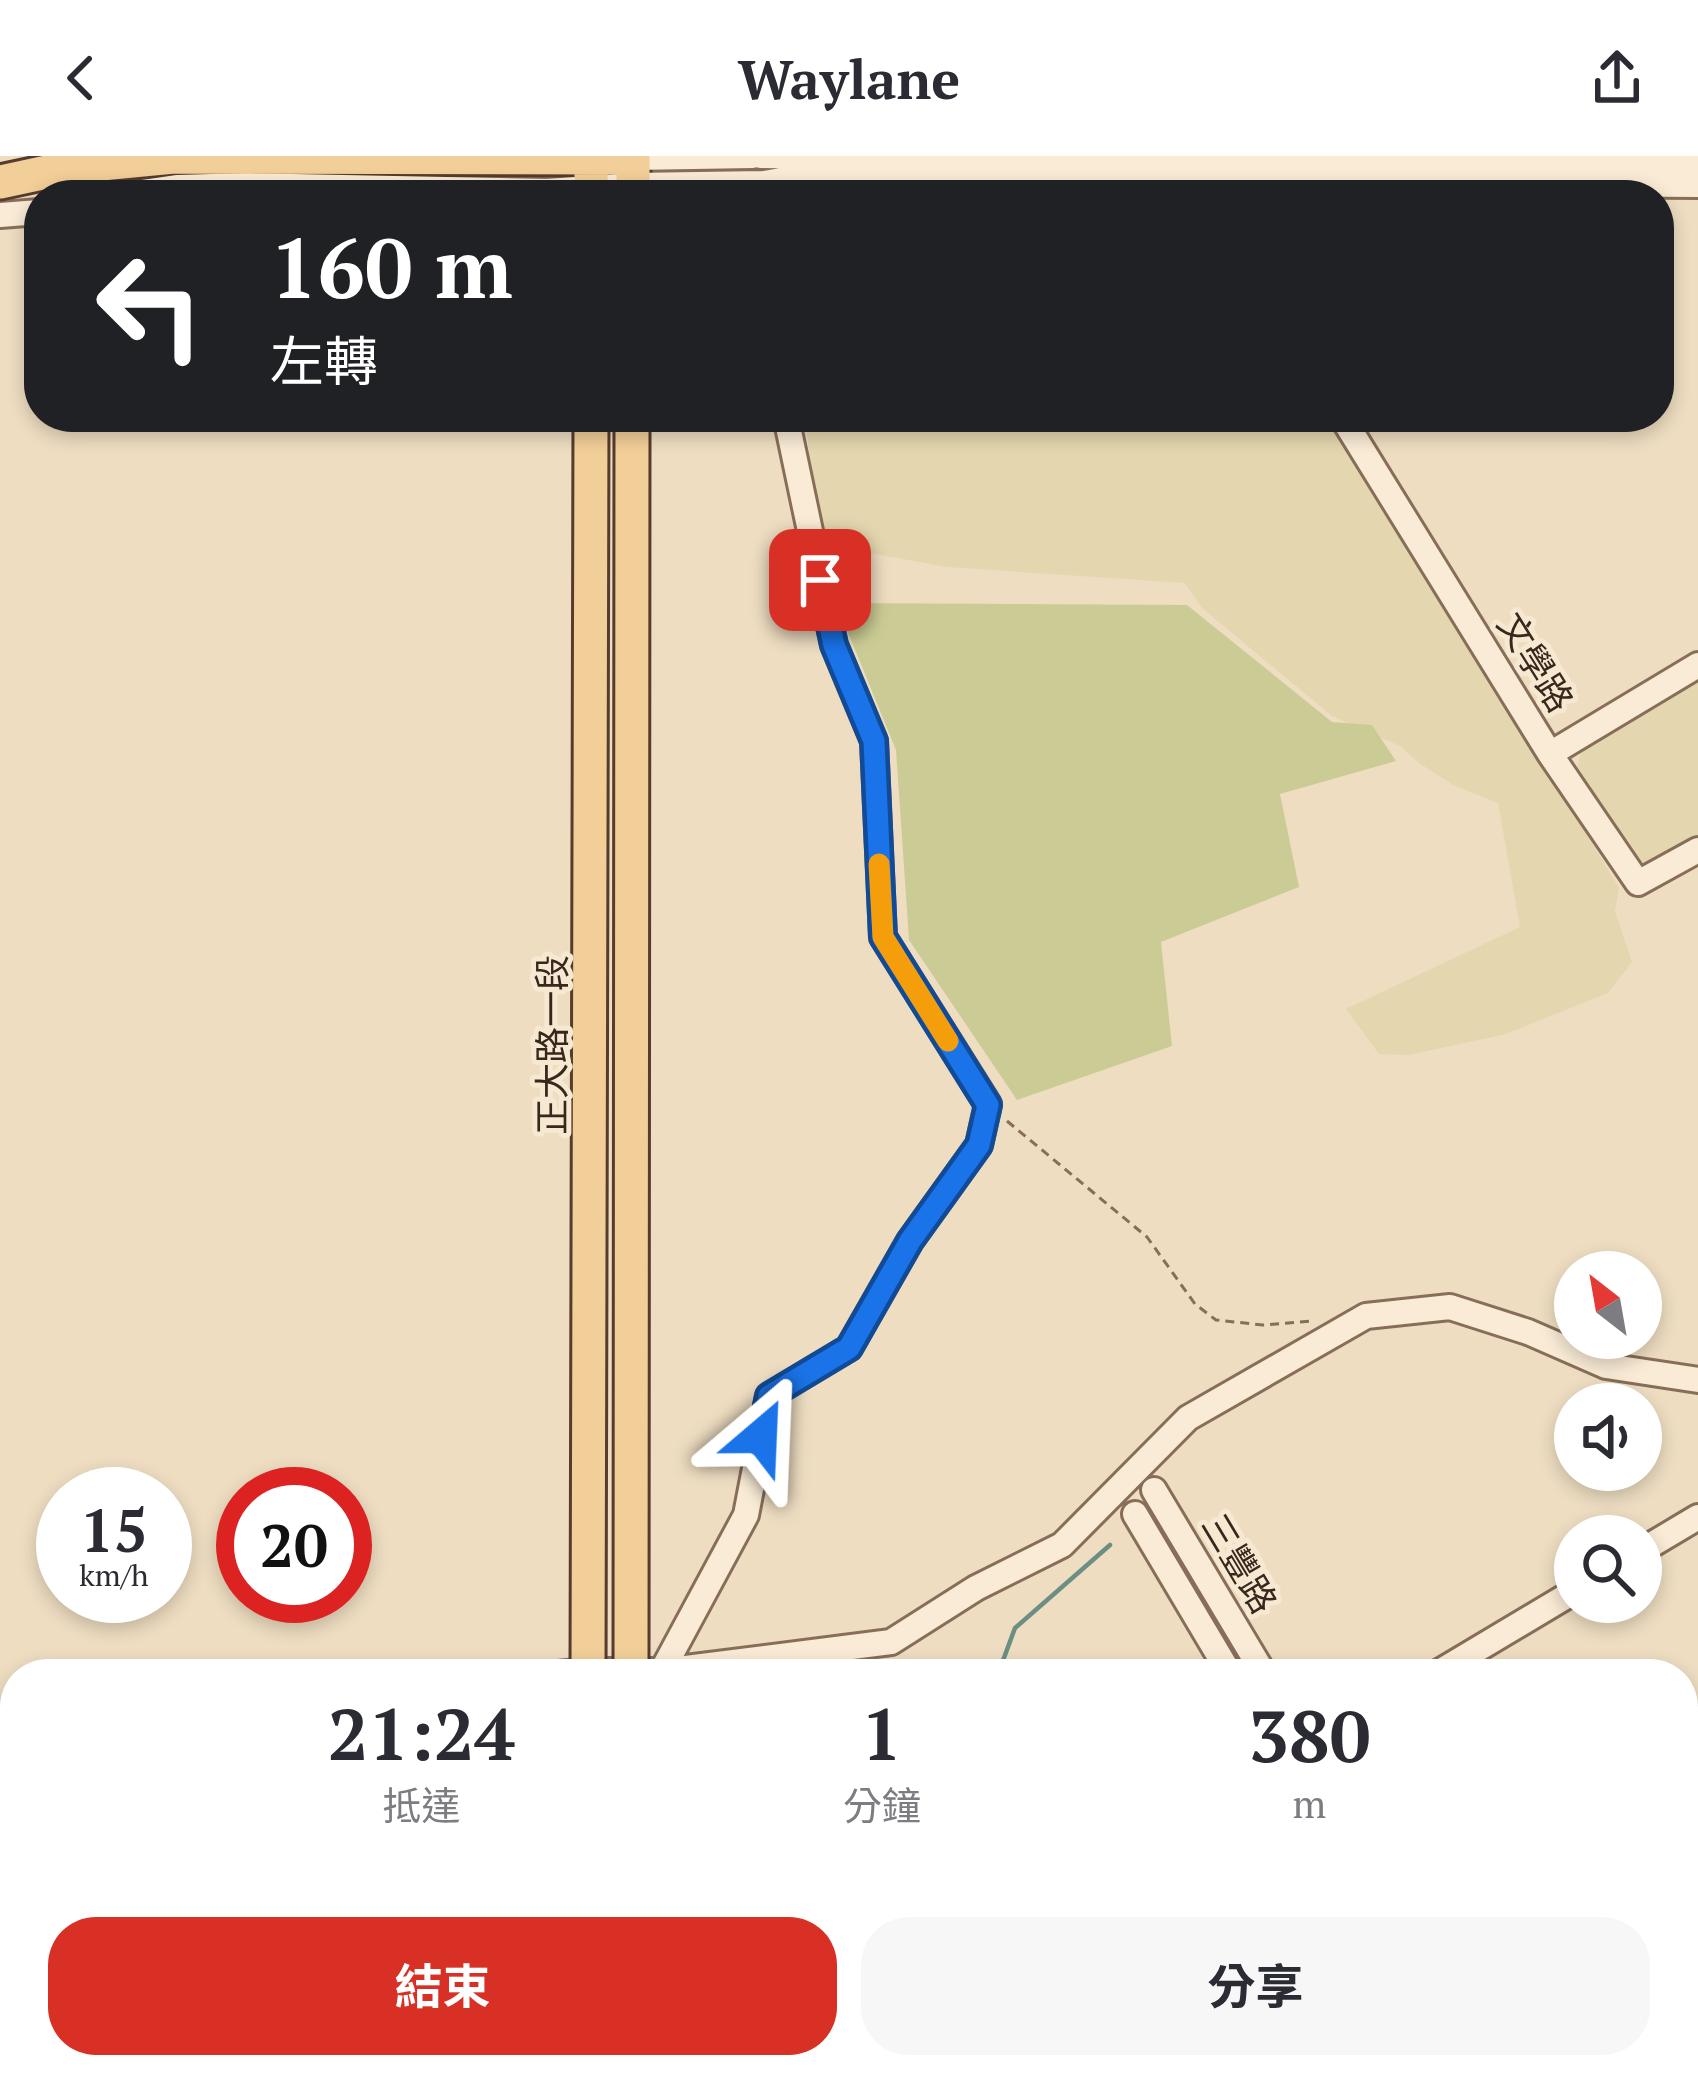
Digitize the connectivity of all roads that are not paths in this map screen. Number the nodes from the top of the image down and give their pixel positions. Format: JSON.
{"nodes":[{"id":1,"x":757,"y":156,"type":"edge"},
{"id":2,"x":124,"y":158,"type":"edge"},
{"id":3,"x":1698,"y":161,"type":"edge"},
{"id":4,"x":784,"y":172,"type":"edge"},
{"id":5,"x":633,"y":173,"type":"edge"},
{"id":6,"x":591,"y":174,"type":"edge"},
{"id":7,"x":1295,"y":174,"type":"edge"},
{"id":8,"x":165,"y":180,"type":"edge"},
{"id":9,"x":725,"y":180,"type":"edge"},
{"id":10,"x":1515,"y":180,"type":"edge"},
{"id":11,"x":0,"y":182,"type":"edge"},
{"id":12,"x":592,"y":432,"type":"edge"},
{"id":13,"x":632,"y":432,"type":"edge"},
{"id":14,"x":789,"y":432,"type":"edge"},
{"id":15,"x":1351,"y":432,"type":"edge"},
{"id":16,"x":1698,"y":665,"type":"edge"},
{"id":17,"x":1550,"y":754,"type":"junction"},
{"id":18,"x":1698,"y":850,"type":"edge"},
{"id":19,"x":1698,"y":1380,"type":"edge"},
{"id":20,"x":1154,"y":1490,"type":"dead end"},
{"id":21,"x":1135,"y":1514,"type":"dead end"},
{"id":22,"x":1698,"y":1517,"type":"edge"},
{"id":23,"x":1662,"y":1538,"type":"edge"},
{"id":24,"x":1554,"y":1604,"type":"edge"},
{"id":25,"x":578,"y":1659,"type":"edge"},
{"id":26,"x":642,"y":1659,"type":"edge"},
{"id":27,"x":651,"y":1659,"type":"edge"},
{"id":28,"x":750,"y":1659,"type":"edge"},
{"id":29,"x":1221,"y":1659,"type":"edge"},
{"id":30,"x":1255,"y":1659,"type":"edge"},
{"id":31,"x":1467,"y":1659,"type":"edge"}],
"edges":[{"from":1,"to":4,"type":"street"},
{"from":1,"to":5,"type":"street"},
{"from":2,"to":6,"type":"main road"},
{"from":2,"to":8,"type":"street"},
{"from":2,"to":11,"type":"main road"},
{"from":3,"to":7,"type":"street"},
{"from":4,"to":7,"type":"street"},
{"from":5,"to":6,"type":"main road"},
{"from":5,"to":9,"type":"street"},
{"from":7,"to":10,"type":"street"},
{"from":12,"to":25,"type":"main road","name":"正大路一段"},
{"from":13,"to":26,"type":"main road"},
{"from":14,"to":27,"type":"street"},
{"from":15,"to":17,"type":"street","name":"文學路"},
{"from":16,"to":17,"type":"street"},
{"from":17,"to":18,"type":"street","name":"文學路"},
{"from":19,"to":28,"type":"street"},
{"from":20,"to":30,"type":"street","name":"三豐路"},
{"from":21,"to":29,"type":"street","name":"三豐路"},
{"from":22,"to":23,"type":"street"},
{"from":24,"to":31,"type":"street"}]}
